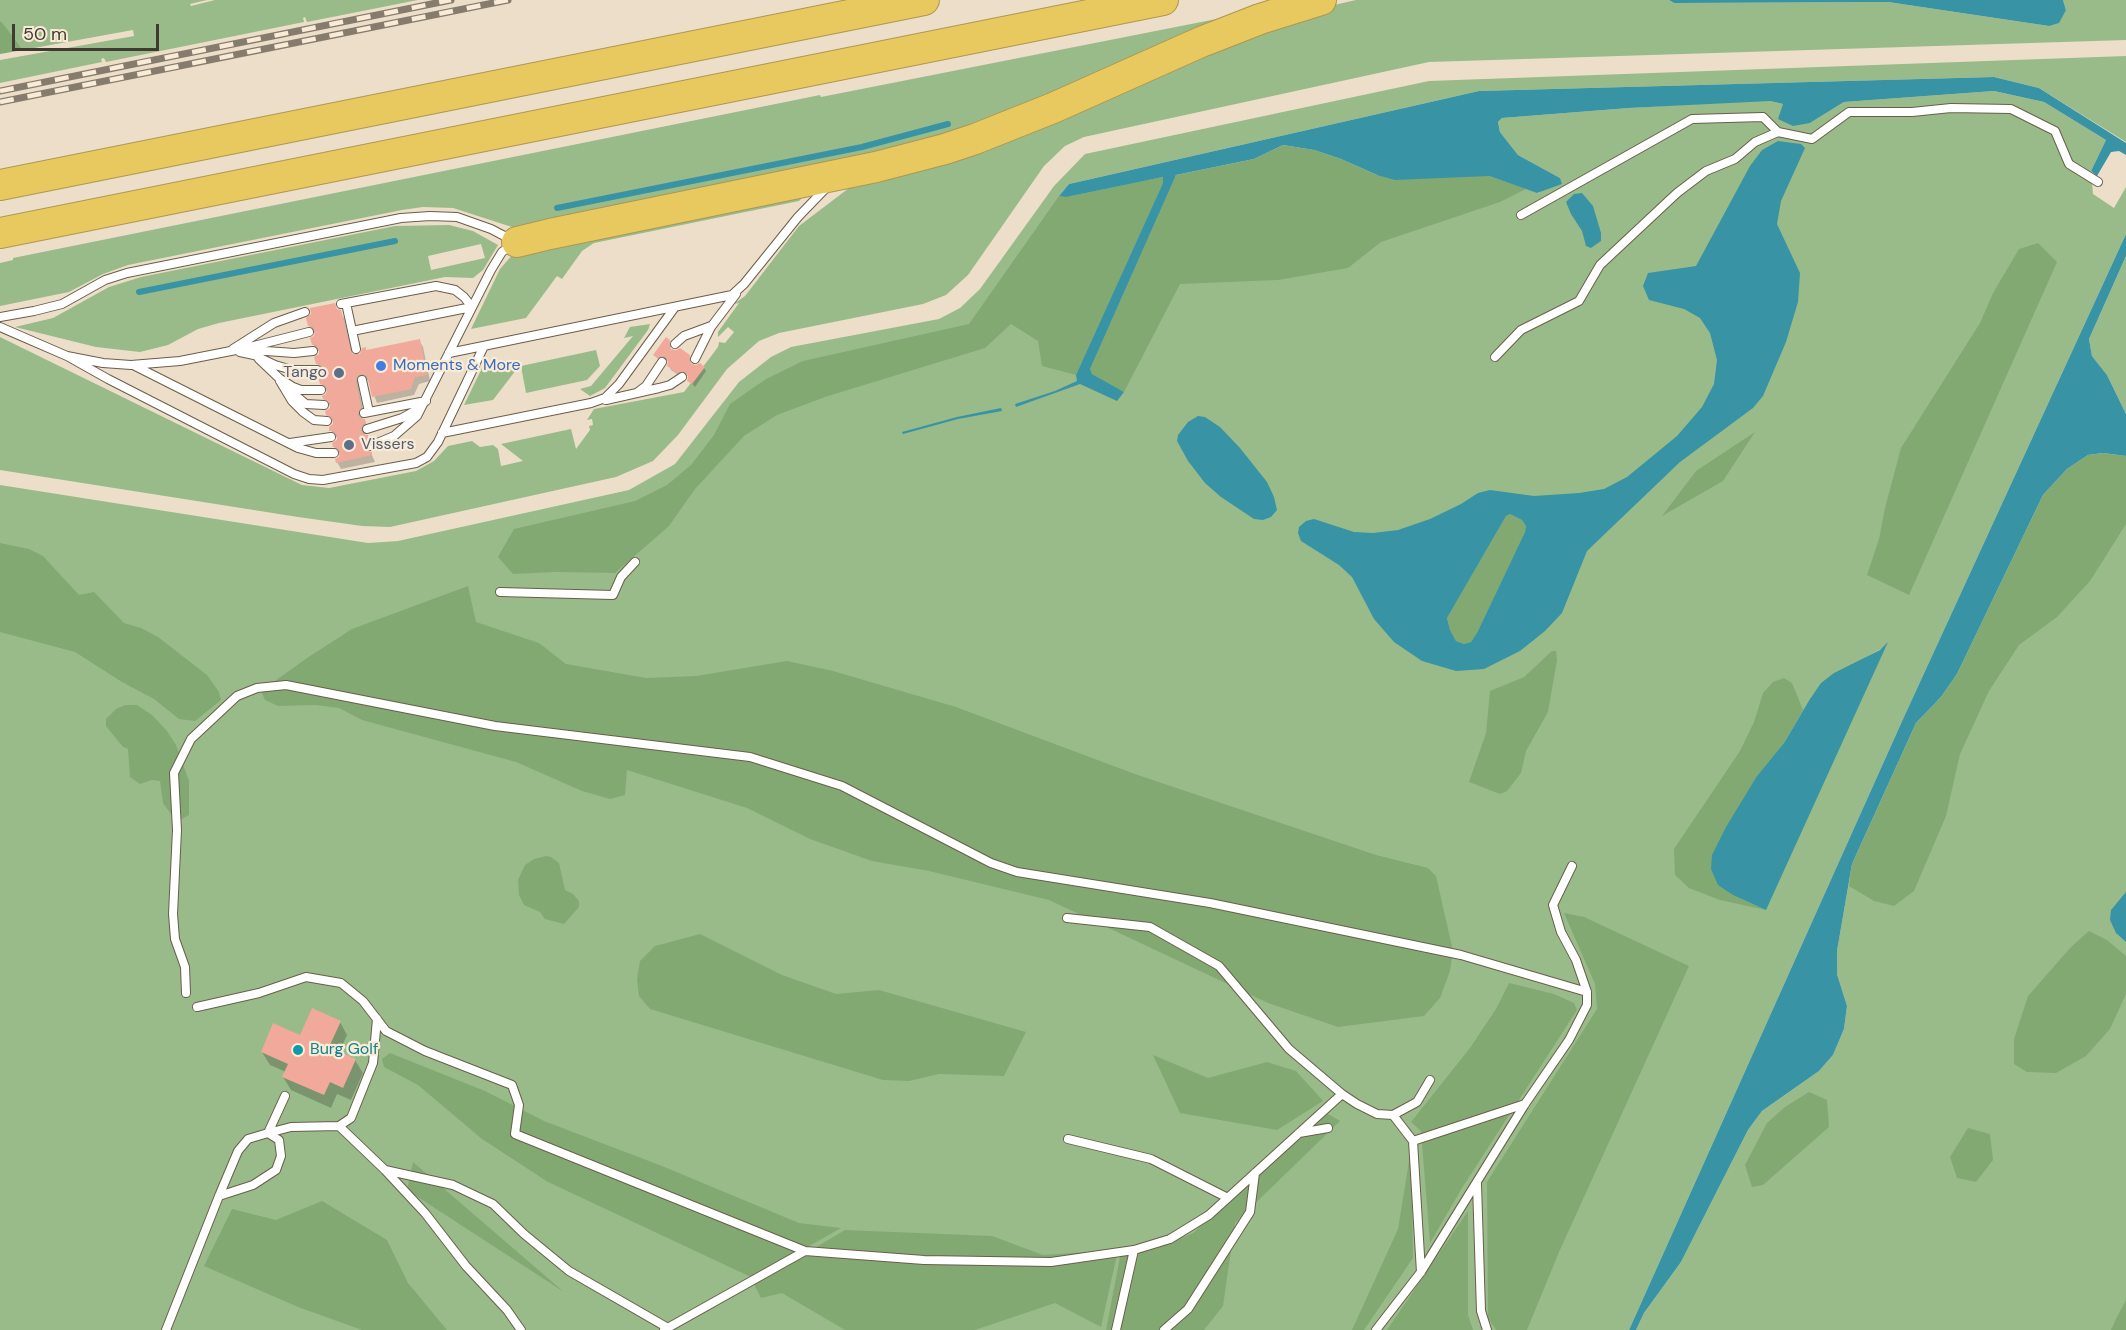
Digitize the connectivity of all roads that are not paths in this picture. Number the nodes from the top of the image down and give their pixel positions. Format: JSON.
{"nodes":[{"id":1,"x":924,"y":0,"type":"edge"},
{"id":2,"x":1163,"y":0,"type":"edge"},
{"id":3,"x":1321,"y":0,"type":"edge"},
{"id":4,"x":1778,"y":132,"type":"junction"},
{"id":5,"x":839,"y":175,"type":"junction"},
{"id":6,"x":2098,"y":182,"type":"dead end"},
{"id":7,"x":0,"y":185,"type":"edge"},
{"id":8,"x":1521,"y":215,"type":"dead end"},
{"id":9,"x":0,"y":233,"type":"edge"},
{"id":10,"x":517,"y":242,"type":"junction"},
{"id":11,"x":744,"y":284,"type":"junction"},
{"id":12,"x":472,"y":307,"type":"junction"},
{"id":13,"x":675,"y":307,"type":"junction"},
{"id":14,"x":305,"y":312,"type":"dead end"},
{"id":15,"x":0,"y":317,"type":"edge"},
{"id":16,"x":713,"y":324,"type":"junction"},
{"id":17,"x":349,"y":326,"type":"junction"},
{"id":18,"x":0,"y":327,"type":"edge"},
{"id":19,"x":309,"y":332,"type":"dead end"},
{"id":20,"x":675,"y":344,"type":"dead end"},
{"id":21,"x":353,"y":345,"type":"dead end"},
{"id":22,"x":484,"y":346,"type":"junction"},
{"id":23,"x":313,"y":351,"type":"dead end"},
{"id":24,"x":224,"y":353,"type":"junction"},
{"id":25,"x":449,"y":353,"type":"junction"},
{"id":26,"x":254,"y":355,"type":"junction"},
{"id":27,"x":68,"y":356,"type":"junction"},
{"id":28,"x":1495,"y":357,"type":"dead end"},
{"id":29,"x":695,"y":359,"type":"dead end"},
{"id":30,"x":662,"y":362,"type":"dead end"},
{"id":31,"x":131,"y":365,"type":"junction"},
{"id":32,"x":317,"y":369,"type":"dead end"},
{"id":33,"x":682,"y":377,"type":"dead end"},
{"id":34,"x":279,"y":378,"type":"junction"},
{"id":35,"x":360,"y":381,"type":"dead end"},
{"id":36,"x":321,"y":390,"type":"dead end"},
{"id":37,"x":629,"y":395,"type":"junction"},
{"id":38,"x":426,"y":401,"type":"junction"},
{"id":39,"x":591,"y":403,"type":"junction"},
{"id":40,"x":324,"y":405,"type":"dead end"},
{"id":41,"x":327,"y":421,"type":"dead end"},
{"id":42,"x":367,"y":429,"type":"dead end"},
{"id":43,"x":442,"y":433,"type":"junction"},
{"id":44,"x":331,"y":437,"type":"dead end"},
{"id":45,"x":284,"y":441,"type":"junction"},
{"id":46,"x":370,"y":446,"type":"dead end"},
{"id":47,"x":334,"y":453,"type":"dead end"},
{"id":48,"x":635,"y":562,"type":"dead end"},
{"id":49,"x":500,"y":592,"type":"dead end"},
{"id":50,"x":1572,"y":866,"type":"dead end"},
{"id":51,"x":1067,"y":918,"type":"dead end"},
{"id":52,"x":1587,"y":992,"type":"junction"},
{"id":53,"x":186,"y":993,"type":"dead end"},
{"id":54,"x":197,"y":1007,"type":"dead end"},
{"id":55,"x":377,"y":1019,"type":"junction"},
{"id":56,"x":1430,"y":1080,"type":"dead end"},
{"id":57,"x":1342,"y":1094,"type":"junction"},
{"id":58,"x":285,"y":1096,"type":"dead end"},
{"id":59,"x":1525,"y":1104,"type":"junction"},
{"id":60,"x":1393,"y":1115,"type":"junction"},
{"id":61,"x":339,"y":1126,"type":"junction"},
{"id":62,"x":1328,"y":1128,"type":"dead end"},
{"id":63,"x":268,"y":1133,"type":"junction"},
{"id":64,"x":1297,"y":1134,"type":"junction"},
{"id":65,"x":1068,"y":1139,"type":"dead end"},
{"id":66,"x":1413,"y":1141,"type":"junction"},
{"id":67,"x":385,"y":1170,"type":"junction"},
{"id":68,"x":1255,"y":1173,"type":"junction"},
{"id":69,"x":1478,"y":1183,"type":"junction"},
{"id":70,"x":219,"y":1196,"type":"junction"},
{"id":71,"x":1228,"y":1198,"type":"junction"},
{"id":72,"x":1134,"y":1250,"type":"junction"},
{"id":73,"x":806,"y":1251,"type":"junction"},
{"id":74,"x":1421,"y":1272,"type":"junction"},
{"id":75,"x":666,"y":1329,"type":"edge"},
{"id":76,"x":166,"y":1330,"type":"edge"},
{"id":77,"x":521,"y":1330,"type":"edge"},
{"id":78,"x":1116,"y":1330,"type":"edge"},
{"id":79,"x":1164,"y":1330,"type":"edge"},
{"id":80,"x":1376,"y":1330,"type":"edge"},
{"id":81,"x":1487,"y":1330,"type":"edge"}],
"edges":[{"from":1,"to":7,"type":"highway"},
{"from":2,"to":9,"type":"highway"},
{"from":3,"to":5,"type":"highway"},
{"from":4,"to":6,"type":"lane"},
{"from":4,"to":8,"type":"lane"},
{"from":4,"to":28,"type":"lane"},
{"from":5,"to":10,"type":"highway"},
{"from":5,"to":11,"type":"lane"},
{"from":10,"to":12,"type":"lane"},
{"from":10,"to":15,"type":"lane"},
{"from":11,"to":13,"type":"lane"},
{"from":11,"to":16,"type":"lane"},
{"from":12,"to":17,"type":"lane"},
{"from":12,"to":17,"type":"lane"},
{"from":12,"to":25,"type":"lane"},
{"from":13,"to":22,"type":"lane"},
{"from":13,"to":39,"type":"lane"},
{"from":14,"to":24,"type":"lane"},
{"from":16,"to":20,"type":"lane"},
{"from":16,"to":29,"type":"lane"},
{"from":17,"to":21,"type":"lane"},
{"from":18,"to":27,"type":"lane"},
{"from":19,"to":24,"type":"lane"},
{"from":22,"to":25,"type":"lane"},
{"from":22,"to":43,"type":"lane"},
{"from":23,"to":24,"type":"lane"},
{"from":24,"to":26,"type":"lane"},
{"from":24,"to":31,"type":"lane"},
{"from":25,"to":38,"type":"lane"},
{"from":26,"to":32,"type":"lane"},
{"from":26,"to":34,"type":"lane"},
{"from":27,"to":31,"type":"lane"},
{"from":27,"to":43,"type":"lane"},
{"from":30,"to":37,"type":"lane"},
{"from":31,"to":45,"type":"lane"},
{"from":33,"to":37,"type":"lane"},
{"from":34,"to":36,"type":"lane"},
{"from":34,"to":40,"type":"lane"},
{"from":34,"to":41,"type":"lane"},
{"from":35,"to":38,"type":"lane"},
{"from":37,"to":39,"type":"lane"},
{"from":38,"to":42,"type":"lane"},
{"from":38,"to":46,"type":"lane"},
{"from":39,"to":43,"type":"lane"},
{"from":44,"to":45,"type":"lane"},
{"from":45,"to":47,"type":"lane"},
{"from":48,"to":49,"type":"lane"},
{"from":50,"to":52,"type":"lane"},
{"from":51,"to":57,"type":"lane"},
{"from":52,"to":53,"type":"lane"},
{"from":52,"to":59,"type":"lane"},
{"from":54,"to":55,"type":"lane"},
{"from":55,"to":61,"type":"lane"},
{"from":55,"to":73,"type":"lane"},
{"from":56,"to":60,"type":"lane"},
{"from":57,"to":60,"type":"lane"},
{"from":57,"to":64,"type":"lane"},
{"from":58,"to":63,"type":"lane"},
{"from":59,"to":66,"type":"lane"},
{"from":59,"to":69,"type":"lane"},
{"from":60,"to":66,"type":"lane"},
{"from":61,"to":63,"type":"lane"},
{"from":61,"to":67,"type":"lane"},
{"from":62,"to":64,"type":"lane"},
{"from":63,"to":70,"type":"lane"},
{"from":63,"to":70,"type":"lane"},
{"from":64,"to":68,"type":"lane"},
{"from":65,"to":71,"type":"lane"},
{"from":66,"to":74,"type":"lane"},
{"from":67,"to":75,"type":"lane"},
{"from":67,"to":77,"type":"lane"},
{"from":68,"to":71,"type":"lane"},
{"from":68,"to":79,"type":"lane"},
{"from":69,"to":74,"type":"lane"},
{"from":69,"to":81,"type":"lane"},
{"from":70,"to":76,"type":"lane"},
{"from":71,"to":72,"type":"lane"},
{"from":72,"to":73,"type":"lane"},
{"from":72,"to":78,"type":"lane"},
{"from":73,"to":75,"type":"lane"},
{"from":74,"to":80,"type":"lane"}]}
